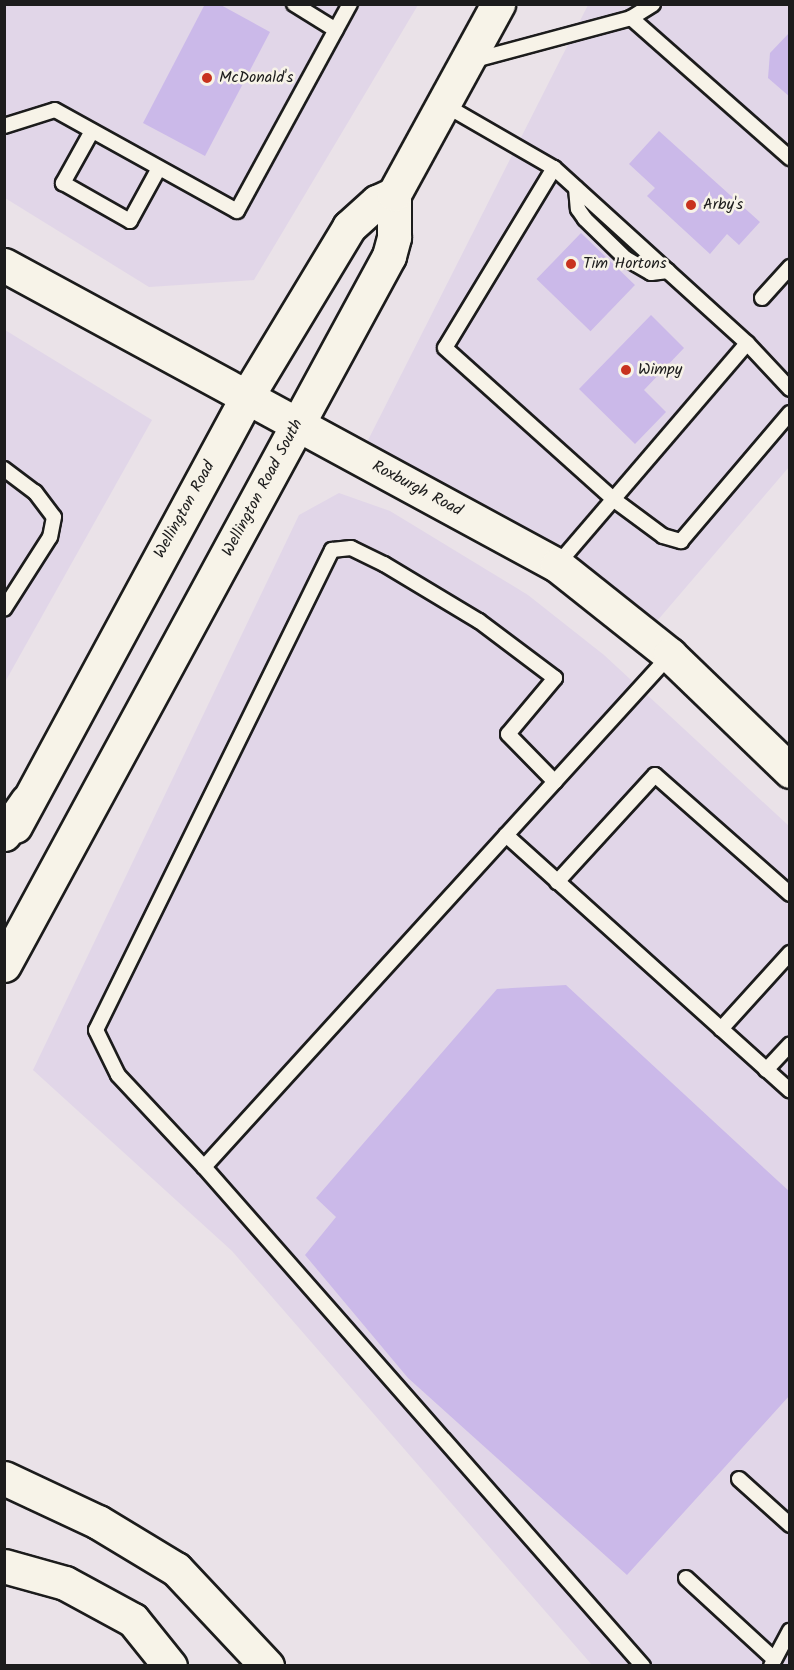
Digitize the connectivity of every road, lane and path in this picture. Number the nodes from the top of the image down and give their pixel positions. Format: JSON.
{"nodes":[{"id":1,"x":294,"y":4,"type":"edge"},
{"id":2,"x":350,"y":4,"type":"edge"},
{"id":3,"x":498,"y":4,"type":"edge"},
{"id":4,"x":653,"y":4,"type":"edge"},
{"id":5,"x":631,"y":18,"type":"junction"},
{"id":6,"x":336,"y":30,"type":"junction"},
{"id":7,"x":466,"y":62,"type":"junction"},
{"id":8,"x":443,"y":104,"type":"junction"},
{"id":9,"x":4,"y":126,"type":"edge"},
{"id":10,"x":92,"y":131,"type":"junction"},
{"id":11,"x":789,"y":158,"type":"edge"},
{"id":12,"x":159,"y":168,"type":"junction"},
{"id":13,"x":554,"y":168,"type":"junction"},
{"id":14,"x":394,"y":194,"type":"junction"},
{"id":15,"x":4,"y":265,"type":"edge"},
{"id":16,"x":789,"y":267,"type":"edge"},
{"id":17,"x":762,"y":298,"type":"dead end"},
{"id":18,"x":747,"y":343,"type":"junction"},
{"id":19,"x":789,"y":388,"type":"edge"},
{"id":20,"x":246,"y":398,"type":"junction"},
{"id":21,"x":789,"y":413,"type":"edge"},
{"id":22,"x":297,"y":424,"type":"junction"},
{"id":23,"x":4,"y":469,"type":"edge"},
{"id":24,"x":613,"y":499,"type":"junction"},
{"id":25,"x":557,"y":565,"type":"junction"},
{"id":26,"x":4,"y":609,"type":"edge"},
{"id":27,"x":670,"y":655,"type":"junction"},
{"id":28,"x":789,"y":771,"type":"edge"},
{"id":29,"x":555,"y":782,"type":"junction"},
{"id":30,"x":27,"y":801,"type":"junction"},
{"id":31,"x":4,"y":834,"type":"edge"},
{"id":32,"x":506,"y":835,"type":"junction"},
{"id":33,"x":4,"y":848,"type":"edge"},
{"id":34,"x":557,"y":882,"type":"junction"},
{"id":35,"x":789,"y":894,"type":"edge"},
{"id":36,"x":789,"y":952,"type":"edge"},
{"id":37,"x":4,"y":964,"type":"edge"},
{"id":38,"x":721,"y":1029,"type":"junction"},
{"id":39,"x":789,"y":1044,"type":"edge"},
{"id":40,"x":766,"y":1070,"type":"junction"},
{"id":41,"x":789,"y":1091,"type":"edge"},
{"id":42,"x":204,"y":1167,"type":"junction"},
{"id":43,"x":4,"y":1478,"type":"edge"},
{"id":44,"x":739,"y":1479,"type":"dead end"},
{"id":45,"x":789,"y":1525,"type":"edge"},
{"id":46,"x":4,"y":1566,"type":"edge"},
{"id":47,"x":686,"y":1578,"type":"dead end"},
{"id":48,"x":789,"y":1631,"type":"edge"},
{"id":49,"x":773,"y":1662,"type":"edge"},
{"id":50,"x":170,"y":1665,"type":"edge"},
{"id":51,"x":267,"y":1665,"type":"edge"},
{"id":52,"x":644,"y":1665,"type":"edge"}],
"edges":[{"from":1,"to":6,"type":"lane"},
{"from":2,"to":6,"type":"lane"},
{"from":3,"to":7,"type":"main road"},
{"from":4,"to":5,"type":"lane"},
{"from":5,"to":7,"type":"lane"},
{"from":5,"to":11,"type":"lane"},
{"from":6,"to":12,"type":"lane"},
{"from":7,"to":8,"type":"main road"},
{"from":8,"to":13,"type":"lane"},
{"from":8,"to":14,"type":"main road"},
{"from":9,"to":10,"type":"lane"},
{"from":10,"to":12,"type":"lane"},
{"from":10,"to":12,"type":"lane"},
{"from":13,"to":18,"type":"lane"},
{"from":13,"to":24,"type":"lane"},
{"from":14,"to":20,"type":"main road","name":"Wellington Road"},
{"from":14,"to":22,"type":"main road","name":"Wellington Road South"},
{"from":15,"to":20,"type":"main road","name":"Roxburgh Road"},
{"from":16,"to":17,"type":"lane"},
{"from":18,"to":19,"type":"lane"},
{"from":18,"to":24,"type":"lane"},
{"from":20,"to":22,"type":"main road","name":"Roxburgh Road"},
{"from":20,"to":30,"type":"main road","name":"Wellington Road"},
{"from":21,"to":24,"type":"lane"},
{"from":22,"to":25,"type":"main road","name":"Roxburgh Road"},
{"from":22,"to":37,"type":"main road","name":"Wellington Road South"},
{"from":23,"to":26,"type":"lane"},
{"from":24,"to":25,"type":"lane"},
{"from":25,"to":27,"type":"main road","name":"Roxburgh Road"},
{"from":27,"to":28,"type":"main road","name":"Roxburgh Road"},
{"from":27,"to":29,"type":"lane"},
{"from":29,"to":32,"type":"lane"},
{"from":29,"to":42,"type":"lane"},
{"from":30,"to":31,"type":"main road"},
{"from":30,"to":33,"type":"main road","name":"Wellington Road"},
{"from":32,"to":34,"type":"lane"},
{"from":32,"to":42,"type":"lane"},
{"from":34,"to":35,"type":"lane"},
{"from":34,"to":38,"type":"lane"},
{"from":36,"to":38,"type":"lane"},
{"from":38,"to":40,"type":"lane"},
{"from":39,"to":40,"type":"lane"},
{"from":40,"to":41,"type":"lane"},
{"from":42,"to":52,"type":"lane"},
{"from":43,"to":51,"type":"main road"},
{"from":44,"to":45,"type":"lane"},
{"from":46,"to":50,"type":"main road"},
{"from":47,"to":49,"type":"lane"},
{"from":48,"to":49,"type":"lane"}]}
